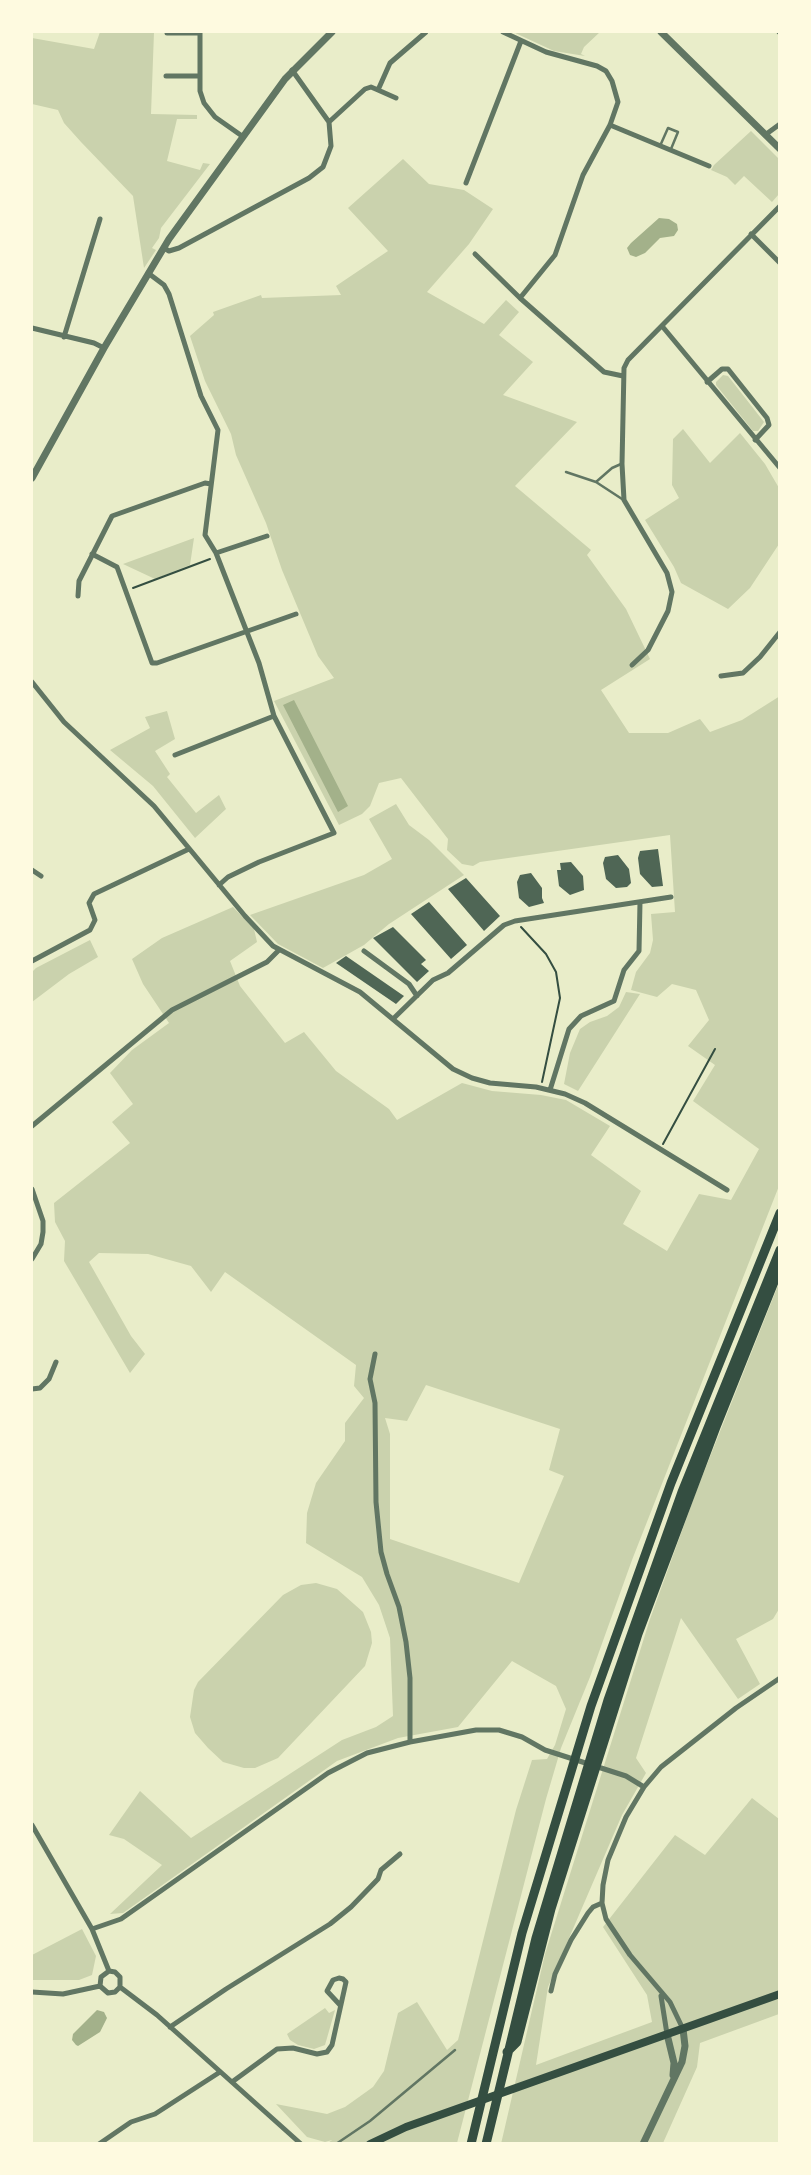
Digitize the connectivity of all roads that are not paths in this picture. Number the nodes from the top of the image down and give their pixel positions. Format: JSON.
{"nodes":[{"id":1,"x":200,"y":32,"type":"edge"},
{"id":2,"x":332,"y":32,"type":"edge"},
{"id":3,"x":426,"y":32,"type":"edge"},
{"id":4,"x":503,"y":32,"type":"edge"},
{"id":5,"x":661,"y":32,"type":"edge"},
{"id":6,"x":167,"y":33,"type":"edge"},
{"id":7,"x":521,"y":41,"type":"junction"},
{"id":8,"x":292,"y":70,"type":"junction"},
{"id":9,"x":166,"y":76,"type":"dead end"},
{"id":10,"x":200,"y":76,"type":"junction"},
{"id":11,"x":378,"y":90,"type":"junction"},
{"id":12,"x":396,"y":98,"type":"dead end"},
{"id":13,"x":328,"y":122,"type":"junction"},
{"id":14,"x":779,"y":124,"type":"edge"},
{"id":15,"x":610,"y":125,"type":"junction"},
{"id":16,"x":765,"y":135,"type":"junction"},
{"id":17,"x":242,"y":136,"type":"junction"},
{"id":18,"x":660,"y":146,"type":"junction"},
{"id":19,"x":779,"y":148,"type":"edge"},
{"id":20,"x":671,"y":150,"type":"junction"},
{"id":21,"x":709,"y":166,"type":"dead end"},
{"id":22,"x":466,"y":183,"type":"dead end"},
{"id":23,"x":779,"y":206,"type":"edge"},
{"id":24,"x":100,"y":219,"type":"dead end"},
{"id":25,"x":751,"y":234,"type":"junction"},
{"id":26,"x":164,"y":248,"type":"junction"},
{"id":27,"x":475,"y":254,"type":"dead end"},
{"id":28,"x":779,"y":263,"type":"edge"},
{"id":29,"x":148,"y":273,"type":"junction"},
{"id":30,"x":520,"y":298,"type":"junction"},
{"id":31,"x":662,"y":326,"type":"junction"},
{"id":32,"x":32,"y":328,"type":"edge"},
{"id":33,"x":64,"y":337,"type":"junction"},
{"id":34,"x":104,"y":348,"type":"junction"},
{"id":35,"x":623,"y":376,"type":"junction"},
{"id":36,"x":707,"y":382,"type":"junction"},
{"id":37,"x":755,"y":440,"type":"junction"},
{"id":38,"x":622,"y":464,"type":"junction"},
{"id":39,"x":779,"y":468,"type":"edge"},
{"id":40,"x":566,"y":472,"type":"dead end"},
{"id":41,"x":32,"y":478,"type":"edge"},
{"id":42,"x":596,"y":482,"type":"junction"},
{"id":43,"x":211,"y":484,"type":"junction"},
{"id":44,"x":624,"y":500,"type":"junction"},
{"id":45,"x":267,"y":536,"type":"dead end"},
{"id":46,"x":216,"y":553,"type":"junction"},
{"id":47,"x":92,"y":554,"type":"junction"},
{"id":48,"x":78,"y":596,"type":"dead end"},
{"id":49,"x":296,"y":614,"type":"dead end"},
{"id":50,"x":246,"y":631,"type":"junction"},
{"id":51,"x":779,"y":632,"type":"edge"},
{"id":52,"x":632,"y":665,"type":"dead end"},
{"id":53,"x":720,"y":676,"type":"dead end"},
{"id":54,"x":32,"y":682,"type":"edge"},
{"id":55,"x":274,"y":716,"type":"junction"},
{"id":56,"x":175,"y":755,"type":"dead end"},
{"id":57,"x":189,"y":849,"type":"junction"},
{"id":58,"x":32,"y":870,"type":"edge"},
{"id":59,"x":41,"y":876,"type":"dead end"},
{"id":60,"x":219,"y":884,"type":"junction"},
{"id":61,"x":671,"y":897,"type":"dead end"},
{"id":62,"x":640,"y":902,"type":"junction"},
{"id":63,"x":279,"y":950,"type":"junction"},
{"id":64,"x":364,"y":951,"type":"dead end"},
{"id":65,"x":32,"y":961,"type":"edge"},
{"id":66,"x":417,"y":996,"type":"junction"},
{"id":67,"x":393,"y":1019,"type":"junction"},
{"id":68,"x":550,"y":1090,"type":"junction"},
{"id":69,"x":32,"y":1126,"type":"edge"},
{"id":70,"x":32,"y":1189,"type":"edge"},
{"id":71,"x":727,"y":1190,"type":"dead end"},
{"id":72,"x":779,"y":1213,"type":"edge"},
{"id":73,"x":779,"y":1250,"type":"edge"},
{"id":74,"x":32,"y":1258,"type":"edge"},
{"id":75,"x":779,"y":1267,"type":"edge"},
{"id":76,"x":375,"y":1354,"type":"dead end"},
{"id":77,"x":56,"y":1362,"type":"dead end"},
{"id":78,"x":32,"y":1389,"type":"edge"},
{"id":79,"x":779,"y":1678,"type":"edge"},
{"id":80,"x":410,"y":1742,"type":"junction"},
{"id":81,"x":644,"y":1787,"type":"junction"},
{"id":82,"x":32,"y":1825,"type":"edge"},
{"id":83,"x":400,"y":1854,"type":"dead end"},
{"id":84,"x":602,"y":1903,"type":"junction"},
{"id":85,"x":92,"y":1929,"type":"junction"},
{"id":86,"x":108,"y":1972,"type":"junction"},
{"id":87,"x":100,"y":1986,"type":"junction"},
{"id":88,"x":120,"y":1987,"type":"junction"},
{"id":89,"x":551,"y":1991,"type":"dead end"},
{"id":90,"x":32,"y":1993,"type":"edge"},
{"id":91,"x":661,"y":1993,"type":"junction"},
{"id":92,"x":779,"y":1994,"type":"edge"},
{"id":93,"x":340,"y":2005,"type":"junction"},
{"id":94,"x":170,"y":2027,"type":"junction"},
{"id":95,"x":683,"y":2029,"type":"junction"},
{"id":96,"x":667,"y":2034,"type":"junction"},
{"id":97,"x":455,"y":2050,"type":"dead end"},
{"id":98,"x":506,"y":2053,"type":"junction"},
{"id":99,"x":220,"y":2072,"type":"junction"},
{"id":100,"x":232,"y":2082,"type":"junction"},
{"id":101,"x":671,"y":2085,"type":"junction"},
{"id":102,"x":99,"y":2144,"type":"edge"},
{"id":103,"x":301,"y":2144,"type":"edge"},
{"id":104,"x":336,"y":2144,"type":"edge"},
{"id":105,"x":370,"y":2144,"type":"edge"},
{"id":106,"x":471,"y":2144,"type":"edge"},
{"id":107,"x":486,"y":2144,"type":"edge"},
{"id":108,"x":643,"y":2144,"type":"edge"}],
"edges":[{"from":1,"to":6,"type":"street"},
{"from":1,"to":10,"type":"street"},
{"from":2,"to":8,"type":"street"},
{"from":3,"to":11,"type":"street"},
{"from":4,"to":7,"type":"street"},
{"from":5,"to":16,"type":"street"},
{"from":7,"to":15,"type":"street"},
{"from":7,"to":22,"type":"street"},
{"from":8,"to":13,"type":"street"},
{"from":8,"to":17,"type":"street"},
{"from":9,"to":10,"type":"street"},
{"from":10,"to":17,"type":"street"},
{"from":11,"to":12,"type":"street"},
{"from":11,"to":13,"type":"street"},
{"from":13,"to":26,"type":"street"},
{"from":14,"to":16,"type":"street"},
{"from":15,"to":18,"type":"street"},
{"from":15,"to":30,"type":"street"},
{"from":16,"to":19,"type":"street"},
{"from":17,"to":26,"type":"street"},
{"from":18,"to":20,"type":"street"},
{"from":18,"to":20,"type":"lane"},
{"from":20,"to":21,"type":"street"},
{"from":23,"to":25,"type":"street"},
{"from":24,"to":33,"type":"street"},
{"from":25,"to":28,"type":"street"},
{"from":25,"to":31,"type":"street"},
{"from":26,"to":29,"type":"street"},
{"from":27,"to":30,"type":"street"},
{"from":29,"to":34,"type":"street"},
{"from":29,"to":43,"type":"street"},
{"from":30,"to":35,"type":"street"},
{"from":31,"to":35,"type":"street"},
{"from":31,"to":36,"type":"street"},
{"from":32,"to":33,"type":"street"},
{"from":33,"to":34,"type":"street"},
{"from":34,"to":41,"type":"street"},
{"from":35,"to":38,"type":"street"},
{"from":36,"to":37,"type":"street"},
{"from":36,"to":37,"type":"street"},
{"from":37,"to":39,"type":"street"},
{"from":38,"to":42,"type":"lane"},
{"from":38,"to":44,"type":"street"},
{"from":40,"to":42,"type":"lane"},
{"from":42,"to":44,"type":"lane"},
{"from":43,"to":46,"type":"street"},
{"from":43,"to":47,"type":"street"},
{"from":44,"to":52,"type":"street"},
{"from":45,"to":46,"type":"street"},
{"from":46,"to":50,"type":"street"},
{"from":47,"to":48,"type":"street"},
{"from":47,"to":50,"type":"street"},
{"from":49,"to":50,"type":"street"},
{"from":50,"to":55,"type":"street"},
{"from":51,"to":53,"type":"street"},
{"from":54,"to":57,"type":"street"},
{"from":55,"to":56,"type":"street"},
{"from":55,"to":60,"type":"street"},
{"from":57,"to":60,"type":"street"},
{"from":57,"to":65,"type":"street"},
{"from":58,"to":59,"type":"street"},
{"from":60,"to":63,"type":"street"},
{"from":61,"to":62,"type":"street"},
{"from":62,"to":66,"type":"street"},
{"from":62,"to":68,"type":"street"},
{"from":63,"to":67,"type":"street"},
{"from":63,"to":69,"type":"street"},
{"from":64,"to":66,"type":"street"},
{"from":66,"to":67,"type":"street"},
{"from":67,"to":68,"type":"street"},
{"from":68,"to":71,"type":"street"},
{"from":70,"to":74,"type":"street"},
{"from":72,"to":106,"type":"highway"},
{"from":73,"to":98,"type":"highway"},
{"from":75,"to":98,"type":"highway"},
{"from":76,"to":80,"type":"street"},
{"from":77,"to":78,"type":"street"},
{"from":79,"to":81,"type":"street"},
{"from":80,"to":81,"type":"street"},
{"from":80,"to":85,"type":"street"},
{"from":81,"to":84,"type":"street"},
{"from":82,"to":85,"type":"street"},
{"from":83,"to":94,"type":"street"},
{"from":84,"to":89,"type":"street"},
{"from":84,"to":91,"type":"street"},
{"from":85,"to":86,"type":"street"},
{"from":86,"to":87,"type":"street"},
{"from":86,"to":88,"type":"street"},
{"from":87,"to":88,"type":"street"},
{"from":87,"to":90,"type":"street"},
{"from":88,"to":94,"type":"street"},
{"from":91,"to":95,"type":"street"},
{"from":91,"to":96,"type":"street"},
{"from":92,"to":95,"type":"main road"},
{"from":93,"to":93,"type":"street"},
{"from":93,"to":100,"type":"street"},
{"from":94,"to":99,"type":"street"},
{"from":95,"to":96,"type":"main road"},
{"from":95,"to":101,"type":"street"},
{"from":96,"to":101,"type":"street"},
{"from":96,"to":105,"type":"main road"},
{"from":97,"to":104,"type":"lane"},
{"from":98,"to":107,"type":"highway"},
{"from":99,"to":100,"type":"street"},
{"from":99,"to":102,"type":"street"},
{"from":100,"to":103,"type":"street"},
{"from":101,"to":108,"type":"street"}]}
